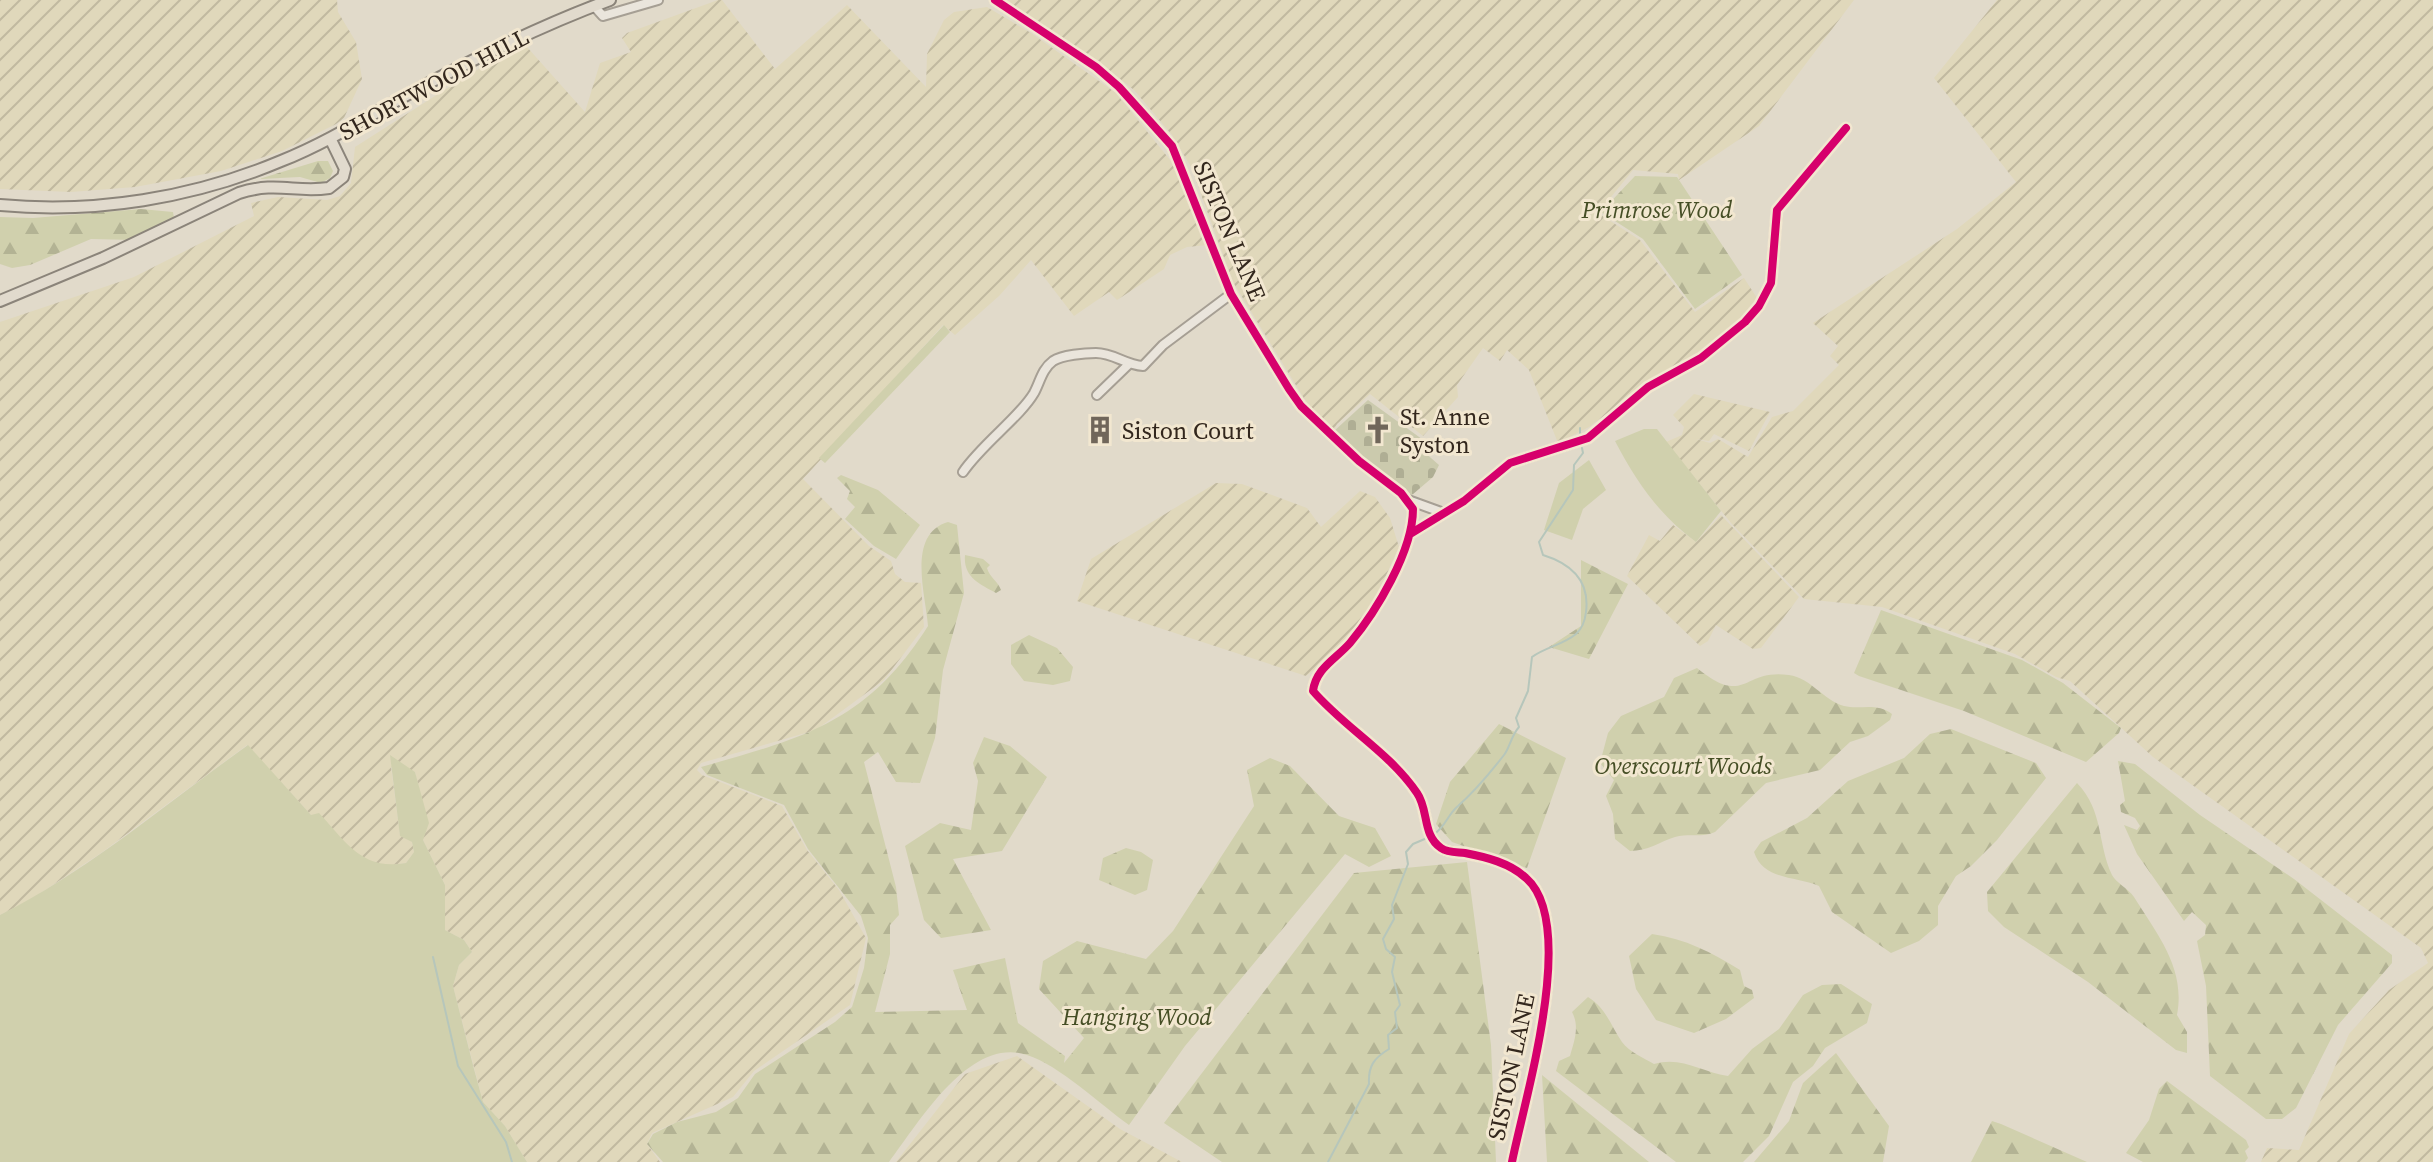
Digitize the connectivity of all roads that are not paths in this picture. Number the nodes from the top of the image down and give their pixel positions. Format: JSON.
{"nodes":[{"id":1,"x":610,"y":0,"type":"edge"},
{"id":2,"x":658,"y":0,"type":"edge"},
{"id":3,"x":995,"y":0,"type":"edge"},
{"id":4,"x":594,"y":6,"type":"junction"},
{"id":5,"x":1846,"y":128,"type":"dead end"},
{"id":6,"x":330,"y":138,"type":"junction"},
{"id":7,"x":0,"y":205,"type":"edge"},
{"id":8,"x":1231,"y":294,"type":"junction"},
{"id":9,"x":0,"y":301,"type":"edge"},
{"id":10,"x":1128,"y":365,"type":"junction"},
{"id":11,"x":1097,"y":395,"type":"dead end"},
{"id":12,"x":963,"y":472,"type":"dead end"},
{"id":13,"x":1407,"y":500,"type":"junction"},
{"id":14,"x":1441,"y":512,"type":"junction"},
{"id":15,"x":1410,"y":534,"type":"junction"},
{"id":16,"x":1512,"y":1162,"type":"edge"}],
"edges":[{"from":1,"to":4,"type":"main road","name":"SHORTWOOD HILL"},
{"from":2,"to":4,"type":"street"},
{"from":3,"to":8,"type":"street","name":"SISTON LANE"},
{"from":4,"to":6,"type":"main road","name":"SHORTWOOD HILL"},
{"from":5,"to":14,"type":"street"},
{"from":6,"to":7,"type":"main road"},
{"from":6,"to":9,"type":"main road","name":"SHORTWOOD HILL"},
{"from":8,"to":10,"type":"street"},
{"from":8,"to":13,"type":"street","name":"SISTON LANE"},
{"from":10,"to":11,"type":"street"},
{"from":10,"to":12,"type":"street"},
{"from":13,"to":14,"type":"street"},
{"from":13,"to":15,"type":"street"},
{"from":14,"to":15,"type":"street"},
{"from":15,"to":16,"type":"street","name":"SISTON LANE"}]}
